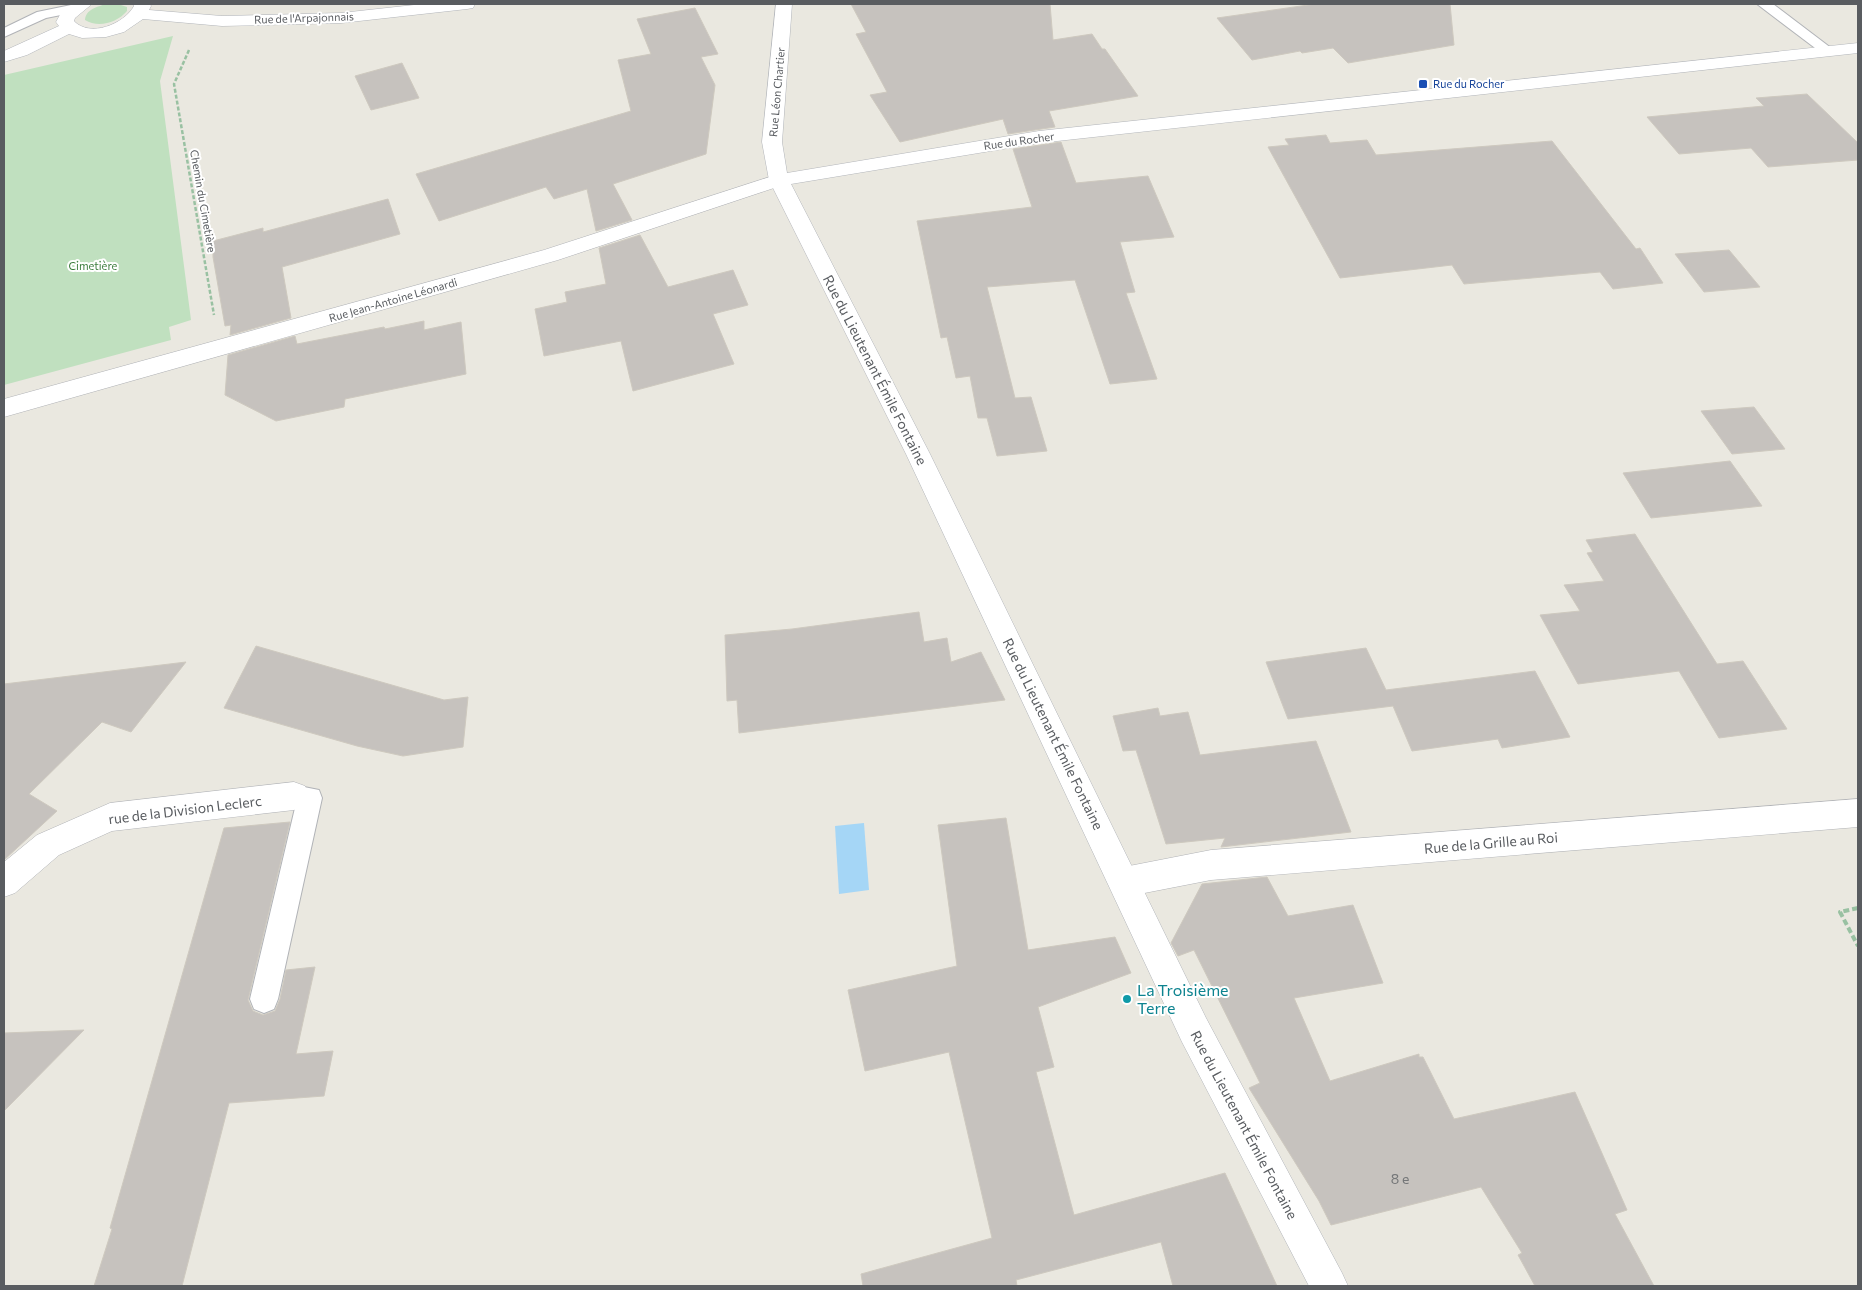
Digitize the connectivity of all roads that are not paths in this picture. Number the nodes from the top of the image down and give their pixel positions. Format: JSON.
{"nodes":[{"id":1,"x":467,"y":4,"type":"edge"},
{"id":2,"x":784,"y":4,"type":"edge"},
{"id":3,"x":1764,"y":4,"type":"edge"},
{"id":4,"x":80,"y":6,"type":"edge"},
{"id":5,"x":141,"y":9,"type":"edge"},
{"id":6,"x":68,"y":28,"type":"junction"},
{"id":7,"x":4,"y":33,"type":"edge"},
{"id":8,"x":1858,"y":48,"type":"edge"},
{"id":9,"x":1828,"y":51,"type":"junction"},
{"id":10,"x":4,"y":57,"type":"edge"},
{"id":11,"x":779,"y":180,"type":"junction"},
{"id":12,"x":4,"y":408,"type":"edge"},
{"id":13,"x":294,"y":796,"type":"joint"},
{"id":14,"x":1858,"y":813,"type":"edge"},
{"id":15,"x":4,"y":882,"type":"edge"},
{"id":16,"x":1124,"y":882,"type":"junction"},
{"id":17,"x":264,"y":999,"type":"dead end"},
{"id":18,"x":1329,"y":1286,"type":"edge"}],
"edges":[{"from":1,"to":5,"type":"street","name":"Rue de l'Arpajonnais"},
{"from":2,"to":11,"type":"street","name":"Rue Léon Chartier"},
{"from":3,"to":9,"type":"lane"},
{"from":4,"to":6,"type":"street"},
{"from":4,"to":7,"type":"lane"},
{"from":5,"to":6,"type":"street","name":"Rue de l'Arpajonnais"},
{"from":6,"to":10,"type":"street"},
{"from":8,"to":9,"type":"street","name":"Rue du Rocher"},
{"from":9,"to":11,"type":"street","name":"Rue du Rocher"},
{"from":11,"to":12,"type":"street","name":"Rue Jean-Antoine Léonardi"},
{"from":11,"to":16,"type":"street","name":"Rue du Lieutenant Émile Fontaine"},
{"from":13,"to":15,"type":"street","name":"rue de la Division Leclerc"},
{"from":13,"to":17,"type":"lane"},
{"from":14,"to":16,"type":"street","name":"Rue de la Grille au Roi"},
{"from":16,"to":18,"type":"street","name":"Rue du Lieutenant Émile Fontaine"}]}
